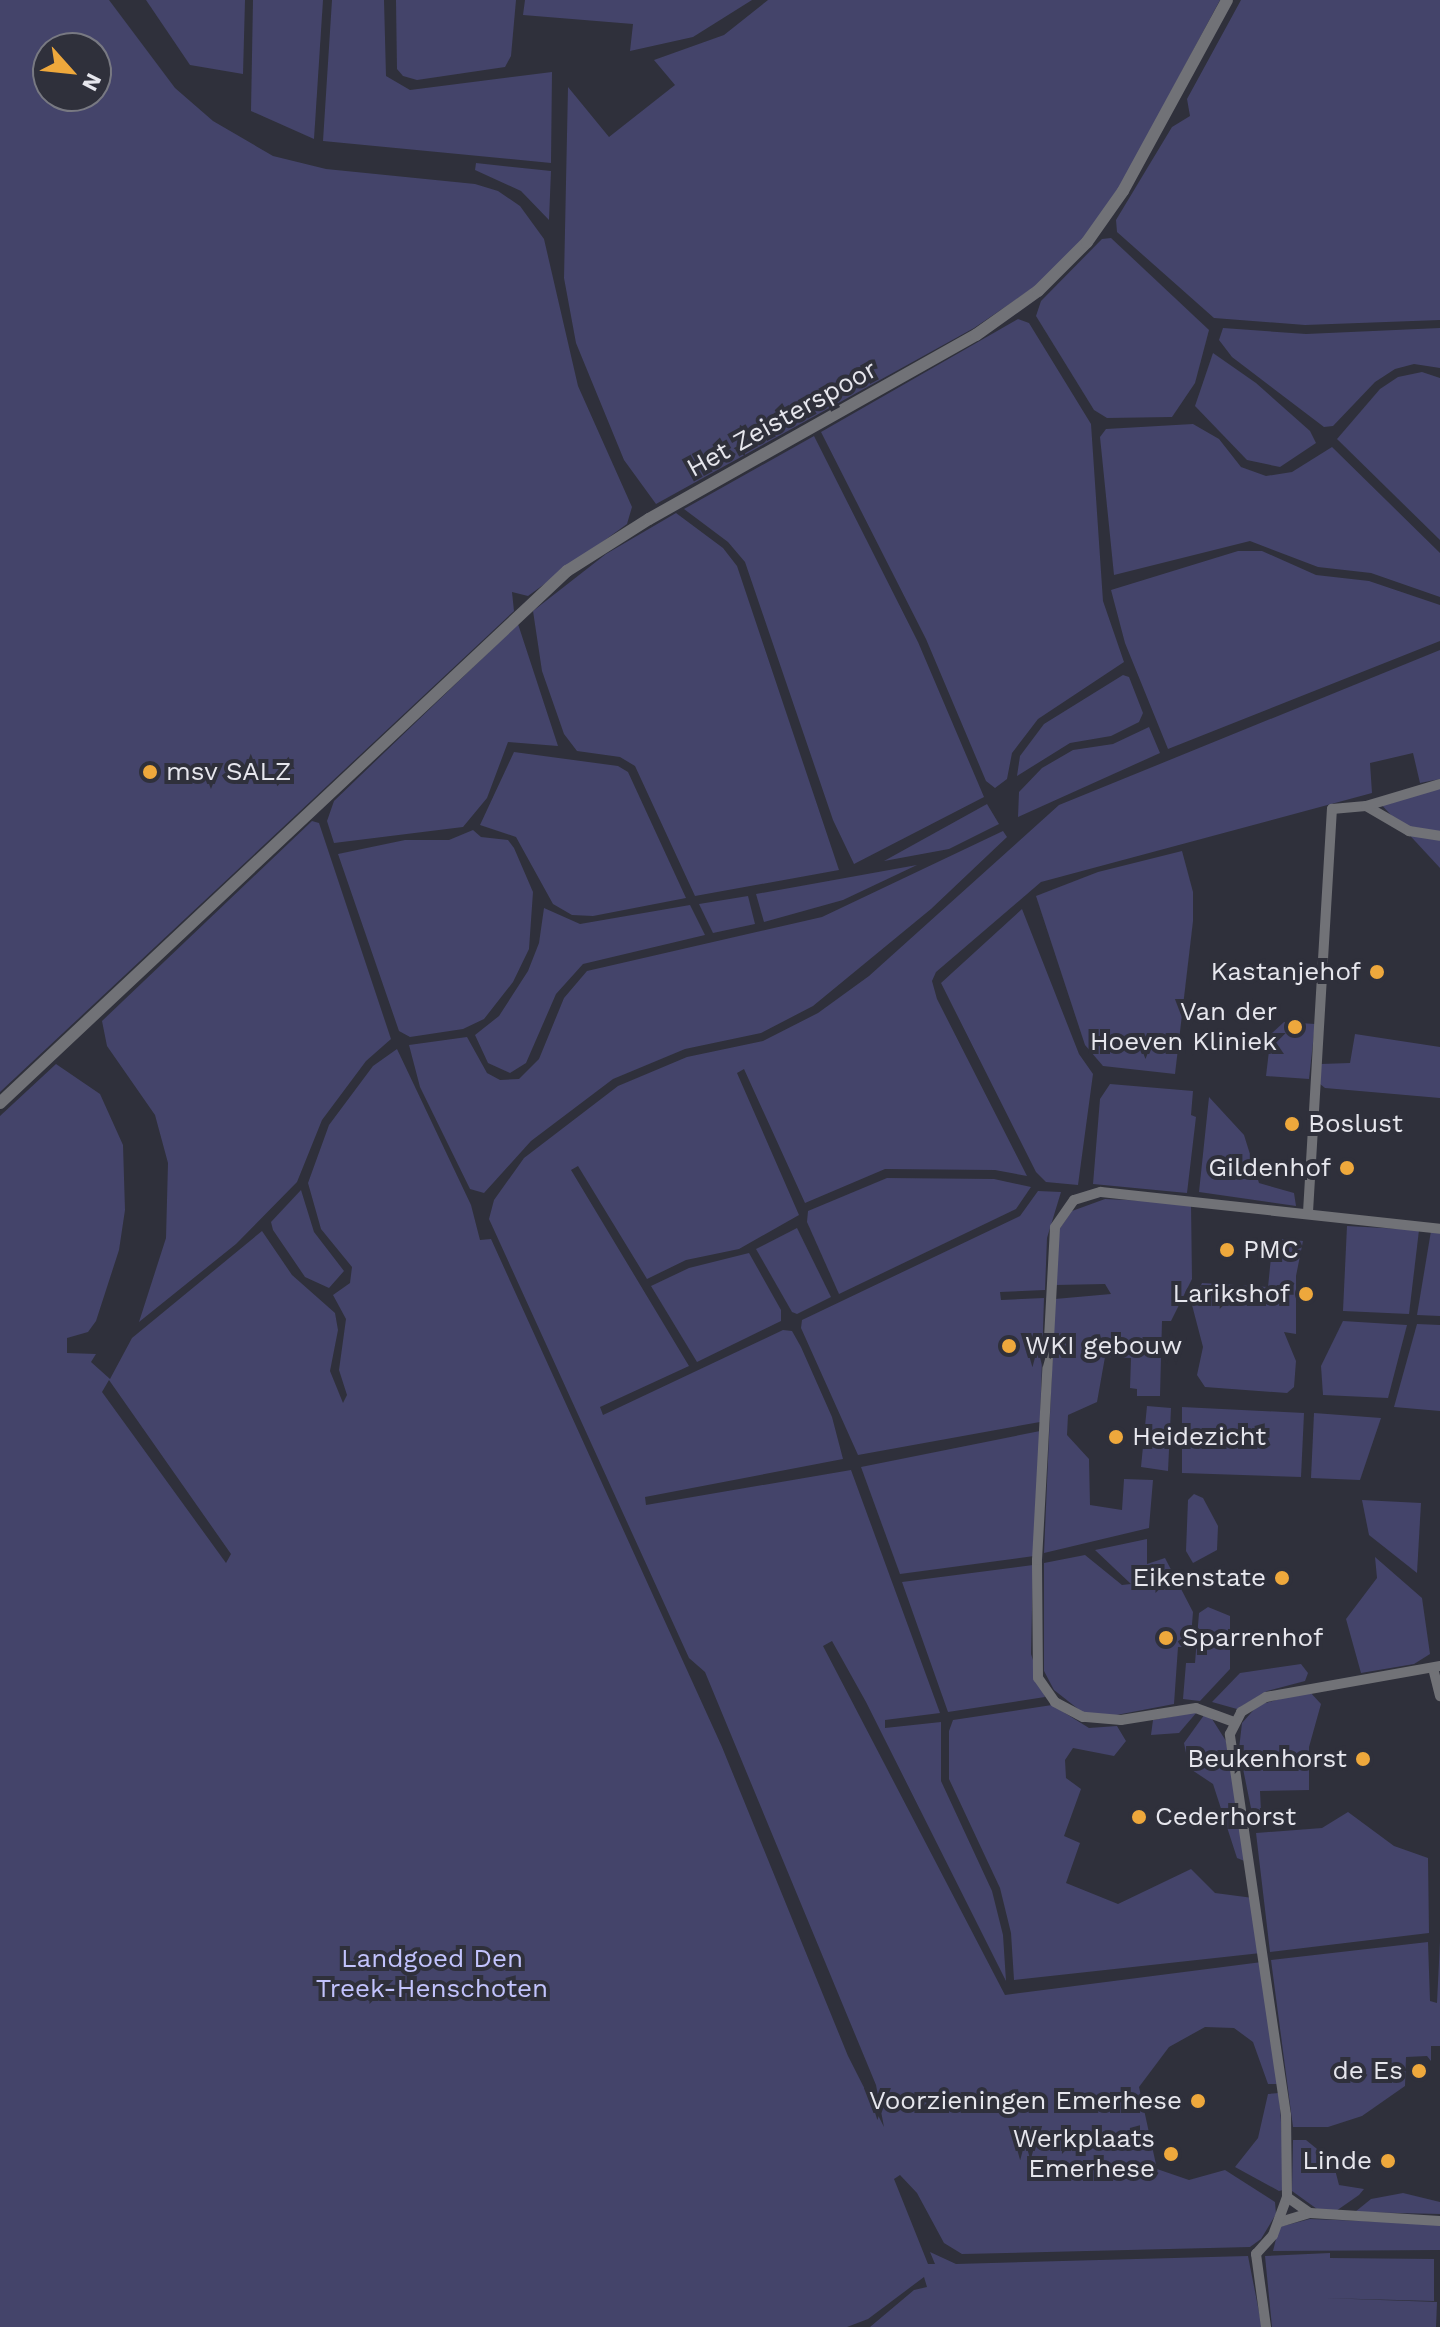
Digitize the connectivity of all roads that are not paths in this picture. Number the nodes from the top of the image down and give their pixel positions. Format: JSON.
{"nodes":[{"id":1,"x":1227,"y":0,"type":"edge"},
{"id":2,"x":1440,"y":784,"type":"edge"},
{"id":3,"x":1366,"y":806,"type":"junction"},
{"id":4,"x":1440,"y":836,"type":"edge"},
{"id":5,"x":3,"y":1100,"type":"edge"},
{"id":6,"x":1308,"y":1212,"type":"junction"},
{"id":7,"x":1440,"y":1229,"type":"edge"},
{"id":8,"x":1436,"y":1667,"type":"edge"},
{"id":9,"x":1440,"y":1696,"type":"edge"},
{"id":10,"x":1234,"y":1722,"type":"junction"},
{"id":11,"x":1287,"y":2197,"type":"junction"},
{"id":12,"x":1310,"y":2213,"type":"junction"},
{"id":13,"x":1440,"y":2221,"type":"edge"},
{"id":14,"x":1280,"y":2222,"type":"junction"},
{"id":15,"x":1266,"y":2327,"type":"edge"}],
"edges":[{"from":1,"to":5,"type":"street","name":"Het Zeisterspoor"},
{"from":2,"to":3,"type":"street"},
{"from":3,"to":4,"type":"street"},
{"from":3,"to":6,"type":"street"},
{"from":6,"to":7,"type":"street"},
{"from":6,"to":10,"type":"street"},
{"from":8,"to":9,"type":"street"},
{"from":8,"to":10,"type":"street"},
{"from":10,"to":11,"type":"street"},
{"from":11,"to":12,"type":"street"},
{"from":11,"to":14,"type":"street"},
{"from":12,"to":13,"type":"street"},
{"from":12,"to":14,"type":"street"},
{"from":14,"to":15,"type":"street"}]}
